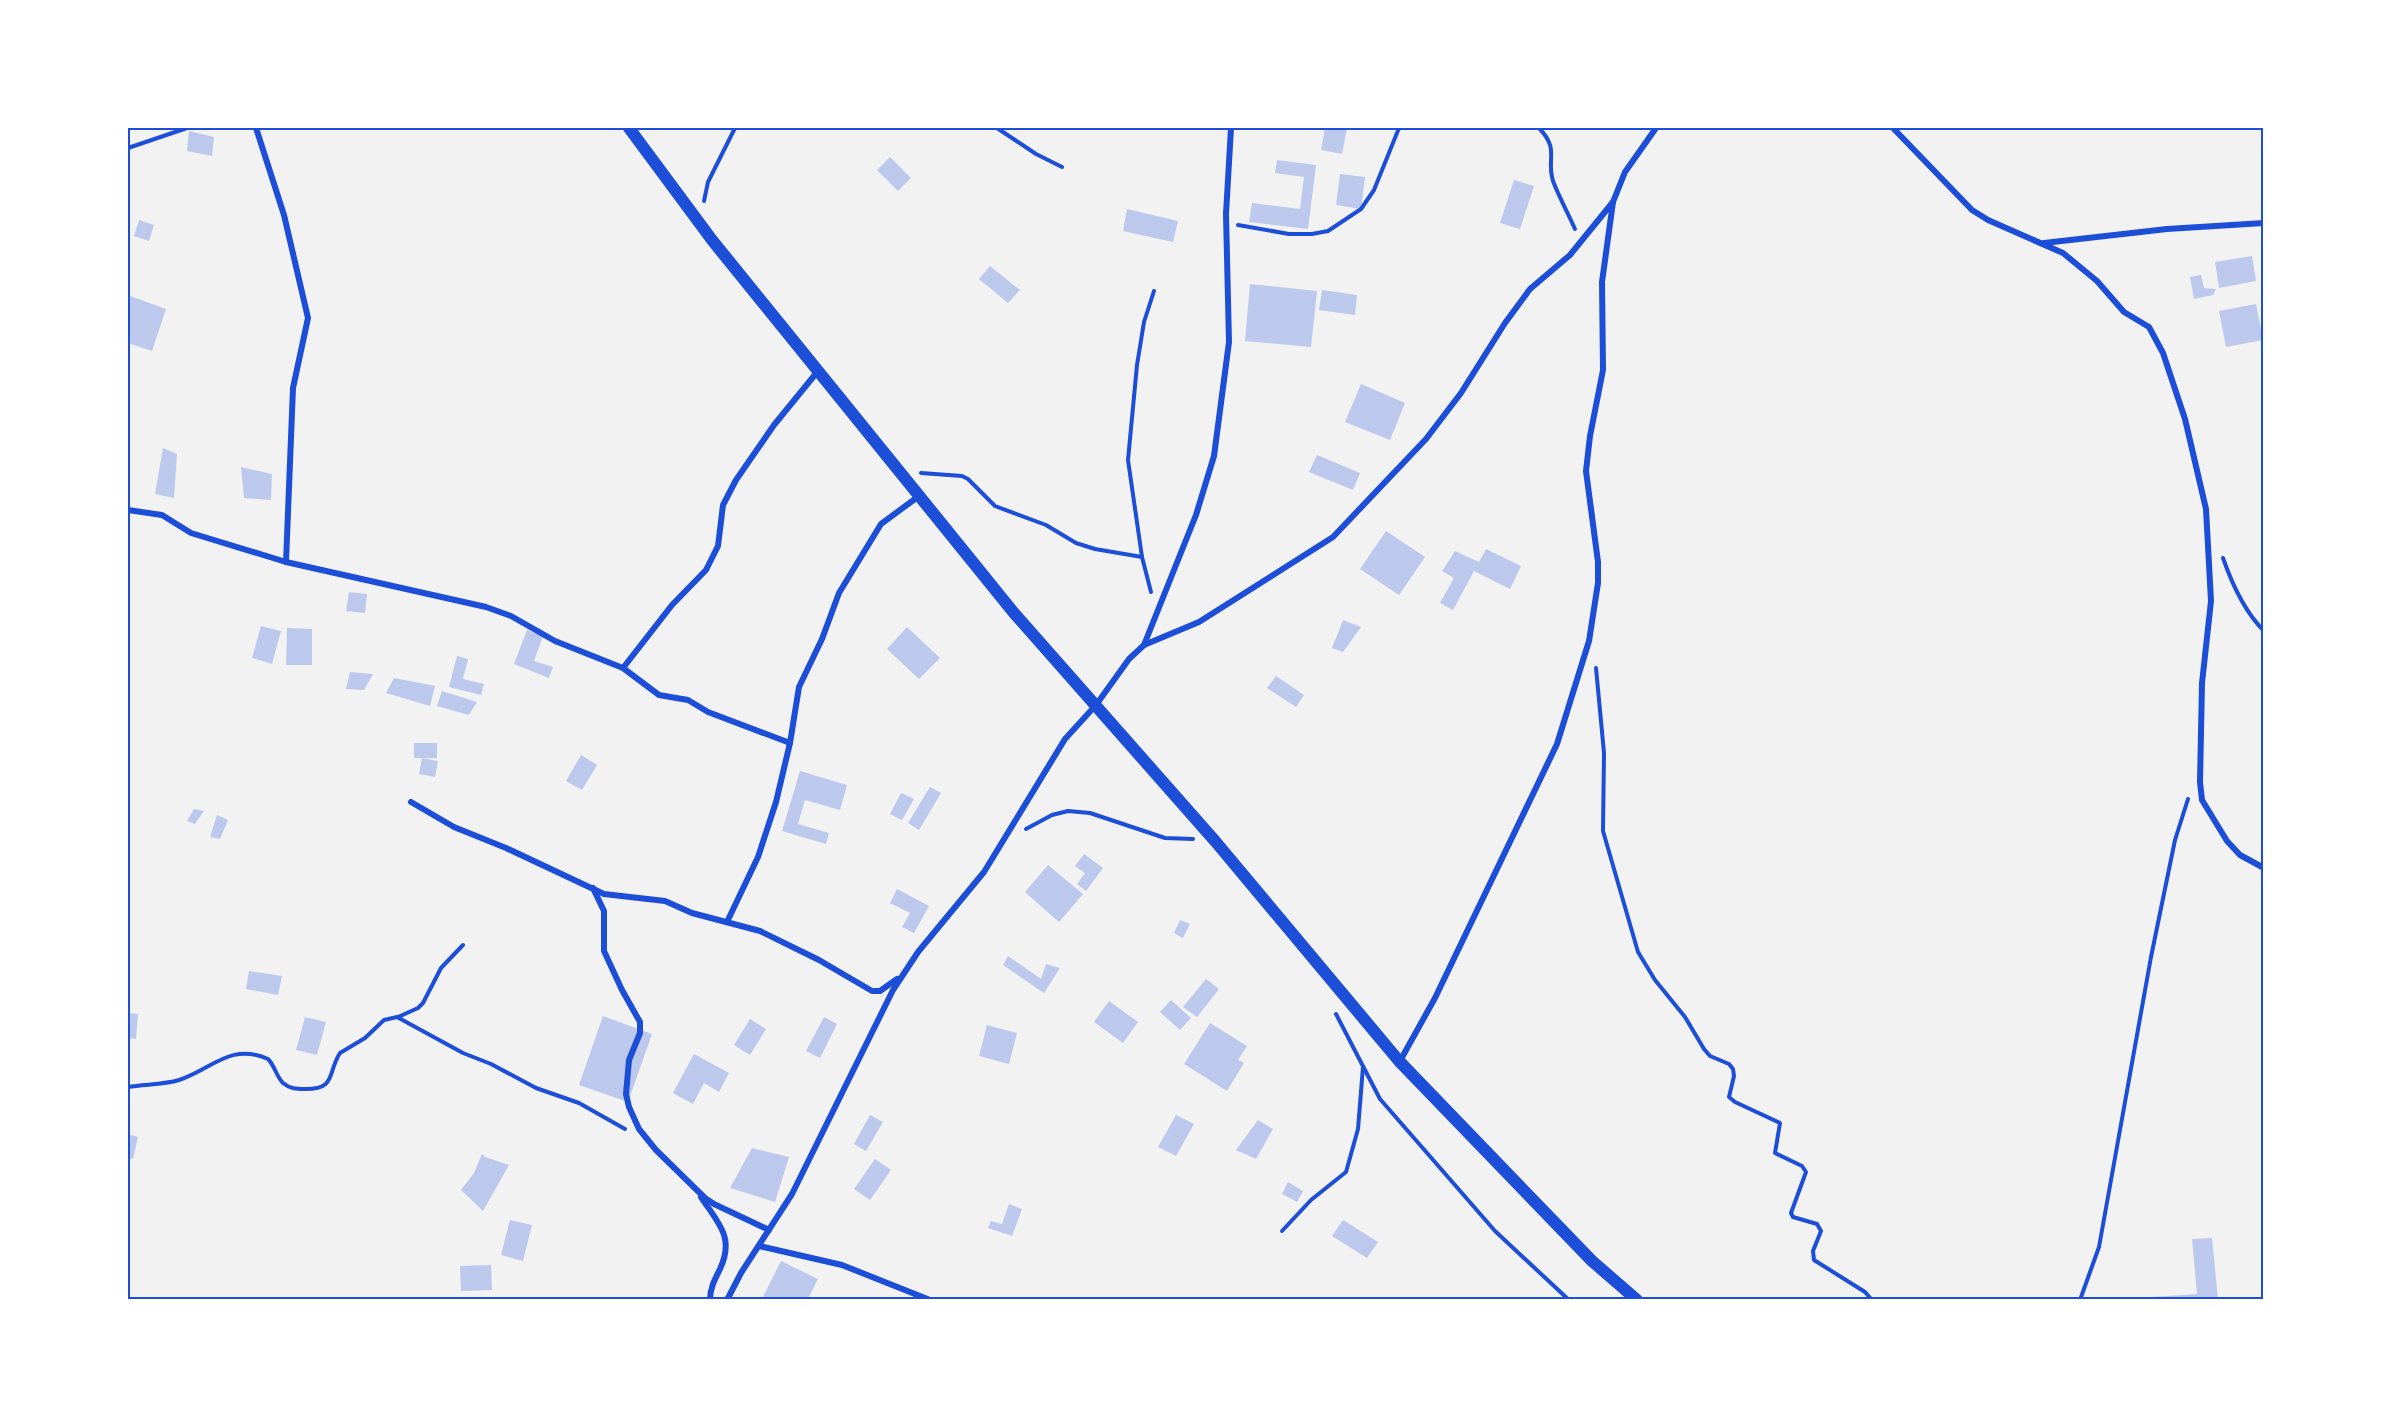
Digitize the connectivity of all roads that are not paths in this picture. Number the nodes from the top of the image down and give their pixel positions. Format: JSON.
{"nodes":[{"id":1,"x":256,"y":128,"type":"edge"},
{"id":2,"x":629,"y":128,"type":"edge"},
{"id":3,"x":1231,"y":128,"type":"edge"},
{"id":4,"x":1656,"y":128,"type":"edge"},
{"id":5,"x":1893,"y":128,"type":"edge"},
{"id":6,"x":1613,"y":202,"type":"junction"},
{"id":7,"x":2264,"y":223,"type":"edge"},
{"id":8,"x":2043,"y":243,"type":"junction"},
{"id":9,"x":818,"y":371,"type":"junction"},
{"id":10,"x":919,"y":496,"type":"junction"},
{"id":11,"x":128,"y":510,"type":"edge"},
{"id":12,"x":286,"y":562,"type":"junction"},
{"id":13,"x":1144,"y":645,"type":"junction"},
{"id":14,"x":623,"y":668,"type":"junction"},
{"id":15,"x":1096,"y":705,"type":"junction"},
{"id":16,"x":790,"y":744,"type":"junction"},
{"id":17,"x":411,"y":802,"type":"dead end"},
{"id":18,"x":2264,"y":868,"type":"edge"},
{"id":19,"x":593,"y":888,"type":"junction"},
{"id":20,"x":727,"y":922,"type":"junction"},
{"id":21,"x":903,"y":976,"type":"junction"},
{"id":22,"x":1399,"y":1061,"type":"junction"},
{"id":23,"x":696,"y":1189,"type":"junction"},
{"id":24,"x":769,"y":1230,"type":"junction"},
{"id":25,"x":759,"y":1246,"type":"junction"},
{"id":26,"x":710,"y":1299,"type":"edge"},
{"id":27,"x":727,"y":1299,"type":"edge"},
{"id":28,"x":930,"y":1299,"type":"edge"},
{"id":29,"x":1636,"y":1299,"type":"edge"}],
"edges":[{"from":1,"to":12,"type":"street"},
{"from":2,"to":9,"type":"main road"},
{"from":3,"to":13,"type":"street"},
{"from":4,"to":6,"type":"street"},
{"from":5,"to":8,"type":"street"},
{"from":6,"to":13,"type":"street"},
{"from":6,"to":22,"type":"street"},
{"from":7,"to":8,"type":"street"},
{"from":8,"to":18,"type":"street"},
{"from":9,"to":10,"type":"main road"},
{"from":9,"to":14,"type":"street"},
{"from":10,"to":15,"type":"main road"},
{"from":10,"to":16,"type":"street"},
{"from":11,"to":12,"type":"street"},
{"from":12,"to":14,"type":"street"},
{"from":13,"to":15,"type":"street"},
{"from":14,"to":16,"type":"street"},
{"from":15,"to":21,"type":"street"},
{"from":15,"to":22,"type":"main road"},
{"from":16,"to":20,"type":"street"},
{"from":17,"to":19,"type":"street"},
{"from":19,"to":20,"type":"street"},
{"from":19,"to":23,"type":"street"},
{"from":20,"to":21,"type":"street"},
{"from":21,"to":24,"type":"street"},
{"from":22,"to":29,"type":"main road"},
{"from":23,"to":24,"type":"street"},
{"from":23,"to":26,"type":"street"},
{"from":24,"to":25,"type":"street"},
{"from":25,"to":27,"type":"street"},
{"from":25,"to":28,"type":"street"}]}
